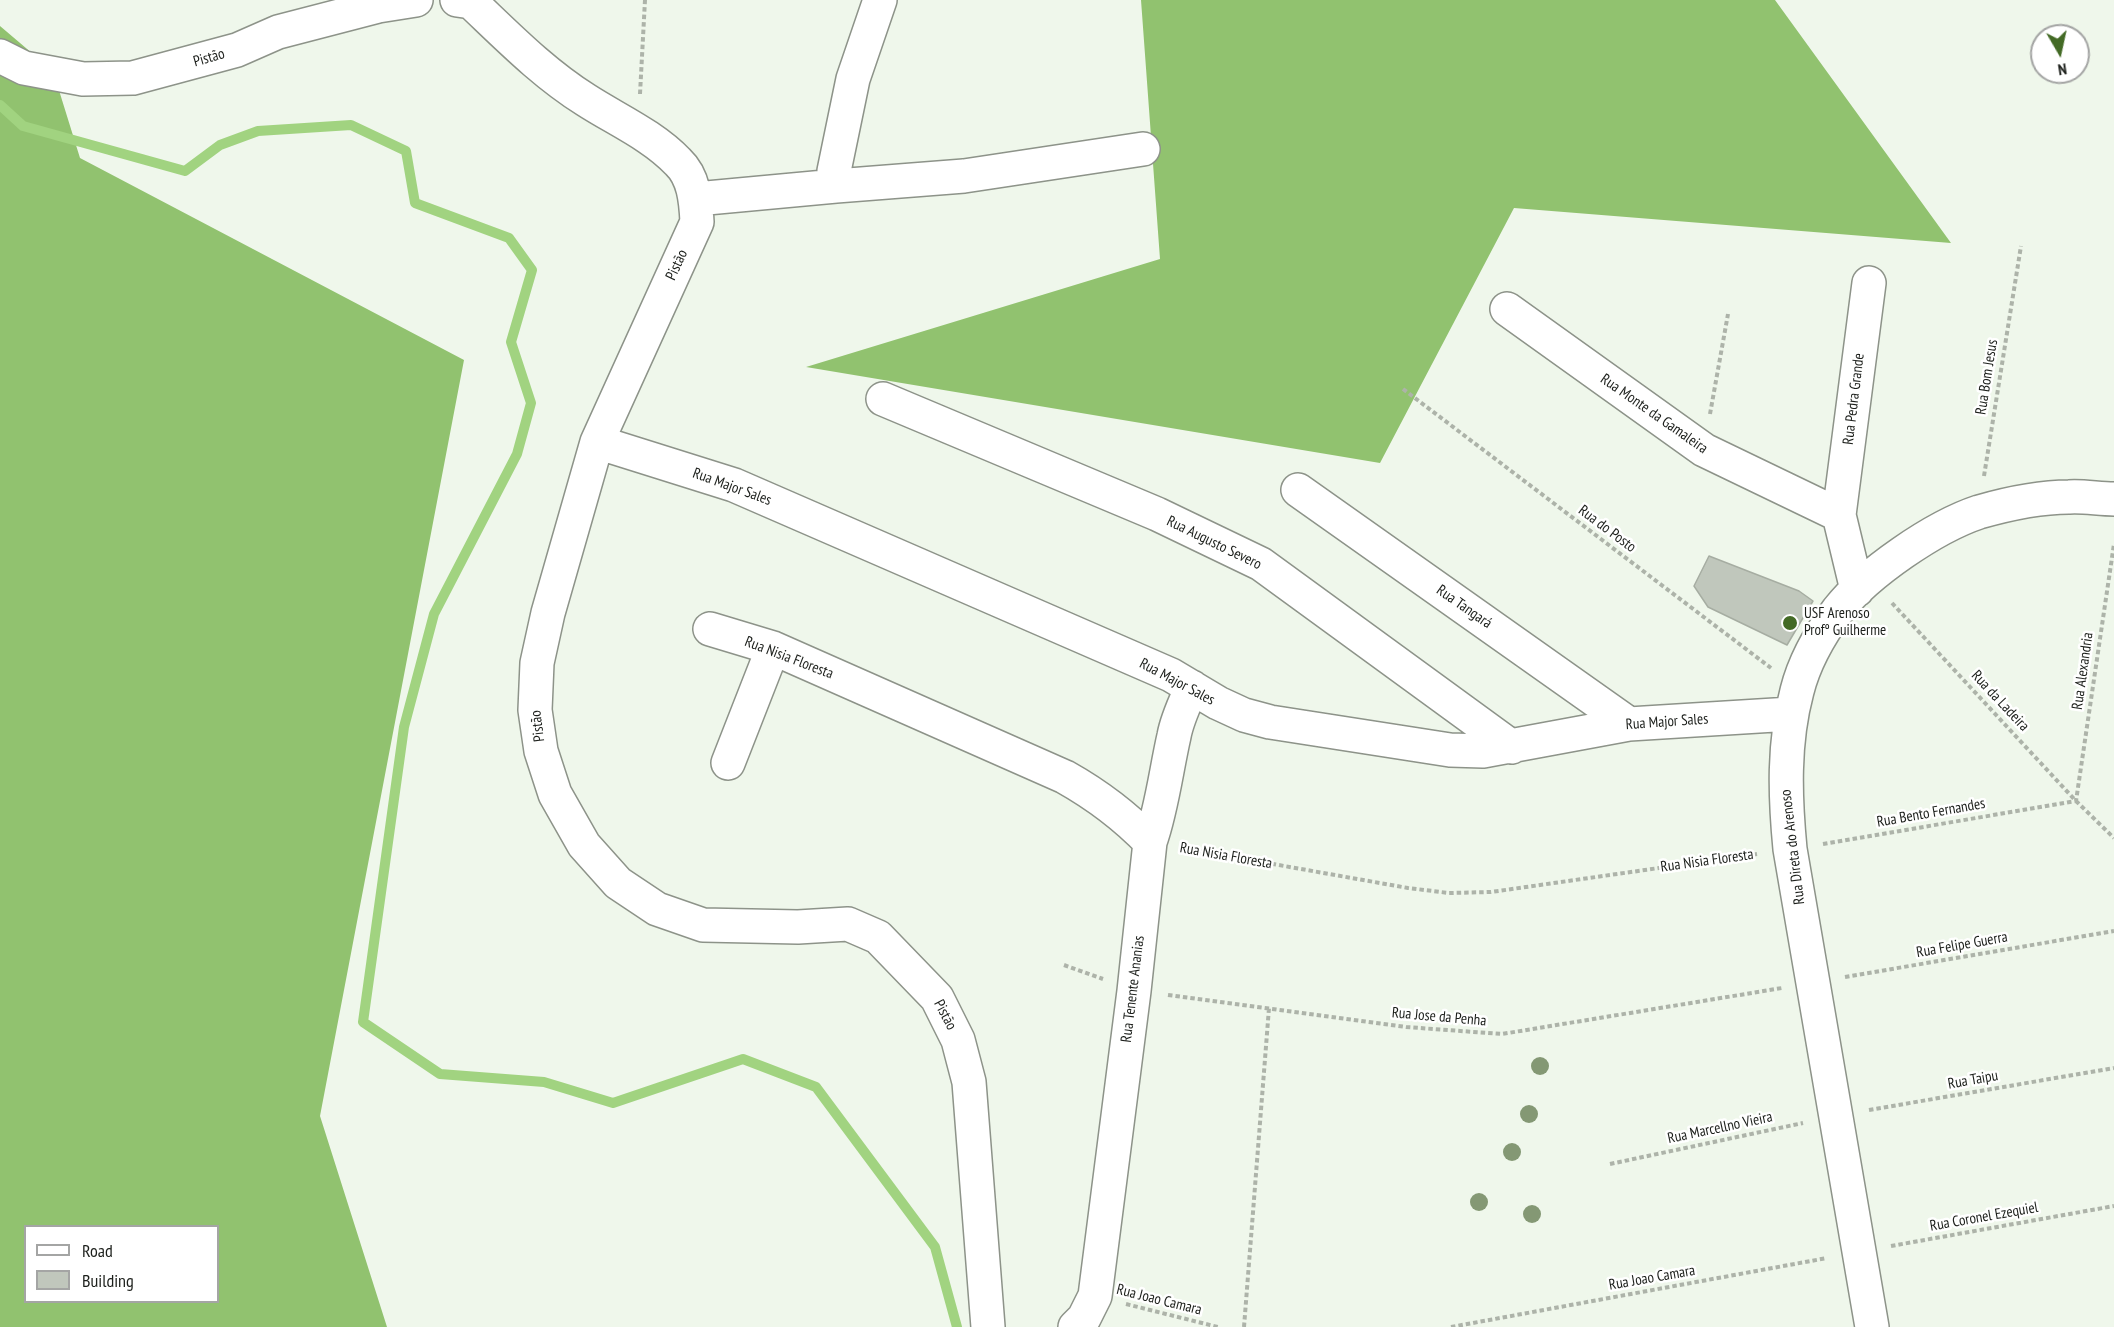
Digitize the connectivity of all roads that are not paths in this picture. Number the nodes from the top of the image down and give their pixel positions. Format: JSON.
{"nodes":[{"id":1,"x":416,"y":0,"type":"edge"},
{"id":2,"x":880,"y":0,"type":"edge"},
{"id":3,"x":467,"y":1,"type":"edge"},
{"id":4,"x":0,"y":56,"type":"edge"},
{"id":5,"x":1143,"y":149,"type":"dead end"},
{"id":6,"x":836,"y":186,"type":"junction"},
{"id":7,"x":696,"y":199,"type":"junction"},
{"id":8,"x":1869,"y":284,"type":"dead end"},
{"id":9,"x":1507,"y":309,"type":"dead end"},
{"id":10,"x":883,"y":399,"type":"dead end"},
{"id":11,"x":597,"y":442,"type":"junction"},
{"id":12,"x":1298,"y":490,"type":"dead end"},
{"id":13,"x":2114,"y":499,"type":"edge"},
{"id":14,"x":1839,"y":515,"type":"junction"},
{"id":15,"x":1864,"y":584,"type":"junction"},
{"id":16,"x":710,"y":629,"type":"dead end"},
{"id":17,"x":773,"y":648,"type":"junction"},
{"id":18,"x":1192,"y":687,"type":"junction"},
{"id":19,"x":1794,"y":701,"type":"junction"},
{"id":20,"x":1629,"y":724,"type":"junction"},
{"id":21,"x":1512,"y":747,"type":"junction"},
{"id":22,"x":728,"y":763,"type":"dead end"},
{"id":23,"x":1150,"y":842,"type":"junction"},
{"id":24,"x":988,"y":1327,"type":"edge"},
{"id":25,"x":1075,"y":1327,"type":"edge"},
{"id":26,"x":1872,"y":1327,"type":"edge"}],
"edges":[{"from":1,"to":4,"type":"street","name":"Pistão"},
{"from":2,"to":6,"type":"street"},
{"from":3,"to":7,"type":"street","name":"Pistão"},
{"from":5,"to":6,"type":"street"},
{"from":6,"to":7,"type":"street"},
{"from":7,"to":11,"type":"street","name":"Pistão"},
{"from":8,"to":14,"type":"street","name":"Rua Pedra Grande"},
{"from":9,"to":14,"type":"street","name":"Rua Monte da Gamaleira"},
{"from":10,"to":21,"type":"street","name":"Rua Augusto Severo"},
{"from":11,"to":18,"type":"street","name":"Rua Major Sales"},
{"from":11,"to":24,"type":"street","name":"Pistão"},
{"from":12,"to":20,"type":"street","name":"Rua Tangará"},
{"from":13,"to":15,"type":"street","name":"Rua Direta do Arenoso"},
{"from":14,"to":15,"type":"street"},
{"from":15,"to":19,"type":"street","name":"Rua Direta do Arenoso"},
{"from":16,"to":17,"type":"street","name":"Rua Nisia Floresta"},
{"from":17,"to":22,"type":"street"},
{"from":17,"to":23,"type":"street","name":"Rua Nisia Floresta"},
{"from":18,"to":21,"type":"street","name":"Rua Major Sales"},
{"from":18,"to":23,"type":"street","name":"Rua Tenente Ananias"},
{"from":19,"to":20,"type":"street","name":"Rua Major Sales"},
{"from":19,"to":26,"type":"street","name":"Rua Direta do Arenoso"},
{"from":20,"to":21,"type":"street","name":"Rua Major Sales"},
{"from":23,"to":25,"type":"street","name":"Rua Tenente Ananias"}]}
